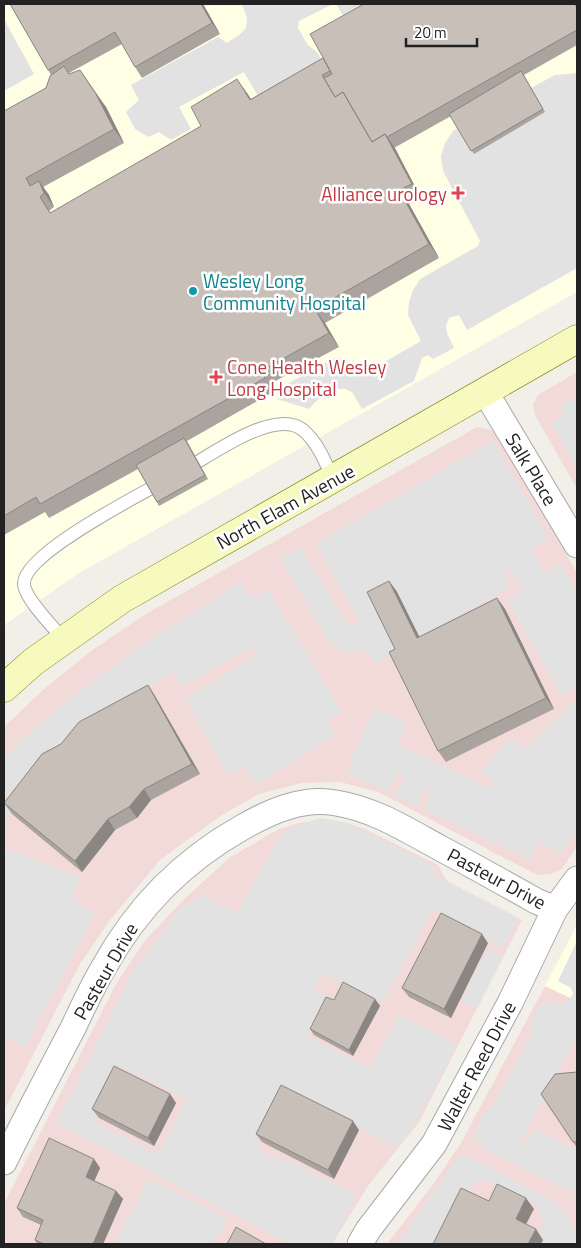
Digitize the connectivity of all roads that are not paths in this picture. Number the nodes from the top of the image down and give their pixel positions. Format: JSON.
{"nodes":[{"id":1,"x":577,"y":339,"type":"edge"},
{"id":2,"x":486,"y":393,"type":"junction"},
{"id":3,"x":333,"y":479,"type":"junction"},
{"id":4,"x":577,"y":545,"type":"edge"},
{"id":5,"x":65,"y":641,"type":"junction"},
{"id":6,"x":4,"y":688,"type":"edge"},
{"id":7,"x":577,"y":879,"type":"edge"},
{"id":8,"x":555,"y":909,"type":"junction"},
{"id":9,"x":4,"y":1162,"type":"edge"},
{"id":10,"x":360,"y":1244,"type":"edge"}],
"edges":[{"from":1,"to":2,"type":"street","name":"North Elam Avenue"},
{"from":2,"to":3,"type":"street","name":"North Elam Avenue"},
{"from":2,"to":4,"type":"street","name":"Salk Place"},
{"from":3,"to":5,"type":"street","name":"North Elam Avenue"},
{"from":3,"to":5,"type":"lane"},
{"from":5,"to":6,"type":"street","name":"North Elam Avenue"},
{"from":7,"to":8,"type":"street","name":"Walter Reed Drive"},
{"from":8,"to":9,"type":"street","name":"Pasteur Drive"},
{"from":8,"to":10,"type":"street","name":"Walter Reed Drive"}]}
